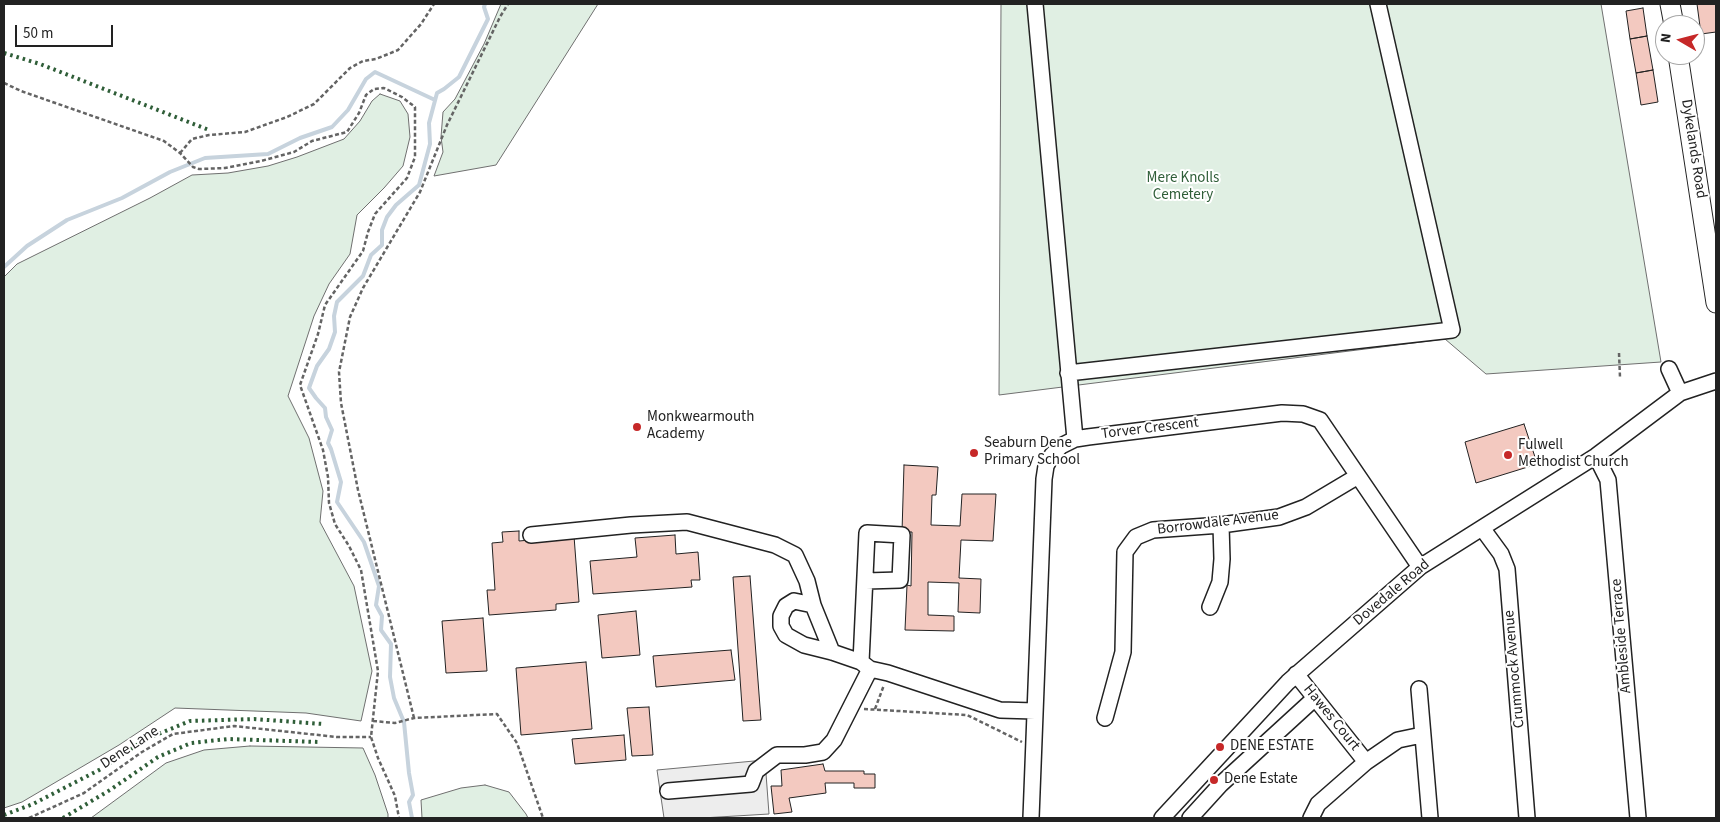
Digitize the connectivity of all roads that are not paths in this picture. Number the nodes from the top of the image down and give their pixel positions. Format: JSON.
{"nodes":[{"id":1,"x":1035,"y":4,"type":"edge"},
{"id":2,"x":1378,"y":4,"type":"edge"},
{"id":3,"x":1680,"y":65,"type":"edge"},
{"id":4,"x":1714,"y":276,"type":"edge"},
{"id":5,"x":1716,"y":303,"type":"edge"},
{"id":6,"x":1669,"y":369,"type":"dead end"},
{"id":7,"x":1068,"y":373,"type":"junction"},
{"id":8,"x":1716,"y":380,"type":"edge"},
{"id":9,"x":1680,"y":392,"type":"junction"},
{"id":10,"x":1075,"y":439,"type":"junction"},
{"id":11,"x":1596,"y":456,"type":"junction"},
{"id":12,"x":1358,"y":476,"type":"junction"},
{"id":13,"x":1220,"y":525,"type":"junction"},
{"id":14,"x":1482,"y":528,"type":"junction"},
{"id":15,"x":531,"y":535,"type":"dead end"},
{"id":16,"x":1420,"y":567,"type":"junction"},
{"id":17,"x":866,"y":580,"type":"dead end"},
{"id":18,"x":813,"y":605,"type":"junction"},
{"id":19,"x":1210,"y":607,"type":"dead end"},
{"id":20,"x":832,"y":652,"type":"junction"},
{"id":21,"x":866,"y":666,"type":"junction"},
{"id":22,"x":1296,"y":674,"type":"junction"},
{"id":23,"x":1419,"y":689,"type":"dead end"},
{"id":24,"x":1315,"y":698,"type":"junction"},
{"id":25,"x":1035,"y":711,"type":"junction"},
{"id":26,"x":1106,"y":718,"type":"dead end"},
{"id":27,"x":1422,"y":734,"type":"junction"},
{"id":28,"x":1366,"y":762,"type":"junction"},
{"id":29,"x":668,"y":791,"type":"dead end"},
{"id":30,"x":1031,"y":818,"type":"edge"},
{"id":31,"x":1162,"y":818,"type":"edge"},
{"id":32,"x":1190,"y":818,"type":"edge"},
{"id":33,"x":1311,"y":818,"type":"edge"},
{"id":34,"x":1430,"y":818,"type":"edge"},
{"id":35,"x":1527,"y":818,"type":"edge"},
{"id":36,"x":1638,"y":818,"type":"edge"}],
"edges":[{"from":1,"to":7,"type":"street"},
{"from":2,"to":7,"type":"street"},
{"from":3,"to":4,"type":"main road","name":"Dykelands Road"},
{"from":4,"to":5,"type":"main road","name":"Dykelands Road"},
{"from":6,"to":9,"type":"street"},
{"from":7,"to":10,"type":"street"},
{"from":8,"to":9,"type":"street","name":"Dovedale Road"},
{"from":9,"to":11,"type":"street","name":"Dovedale Road"},
{"from":10,"to":12,"type":"street","name":"Torver Crescent"},
{"from":10,"to":25,"type":"street","name":"Torver Crescent"},
{"from":11,"to":14,"type":"street","name":"Dovedale Road"},
{"from":11,"to":36,"type":"street","name":"Ambleside Terrace"},
{"from":12,"to":13,"type":"street","name":"Borrowdale Avenue"},
{"from":12,"to":16,"type":"street","name":"Torver Crescent"},
{"from":13,"to":19,"type":"street"},
{"from":13,"to":26,"type":"street","name":"Borrowdale Avenue"},
{"from":14,"to":16,"type":"street","name":"Dovedale Road"},
{"from":14,"to":35,"type":"street","name":"Crummock Avenue"},
{"from":15,"to":18,"type":"street"},
{"from":16,"to":22,"type":"street","name":"Dovedale Road"},
{"from":17,"to":21,"type":"street"},
{"from":18,"to":20,"type":"street"},
{"from":18,"to":20,"type":"street"},
{"from":20,"to":21,"type":"street"},
{"from":21,"to":25,"type":"street"},
{"from":21,"to":29,"type":"street"},
{"from":22,"to":24,"type":"street","name":"Hawes Court"},
{"from":22,"to":31,"type":"street","name":"Dovedale Road"},
{"from":23,"to":27,"type":"street"},
{"from":24,"to":28,"type":"street","name":"Hawes Court"},
{"from":24,"to":32,"type":"street"},
{"from":25,"to":30,"type":"street","name":"Torver Crescent"},
{"from":27,"to":28,"type":"street"},
{"from":27,"to":34,"type":"street"},
{"from":28,"to":33,"type":"street"}]}
